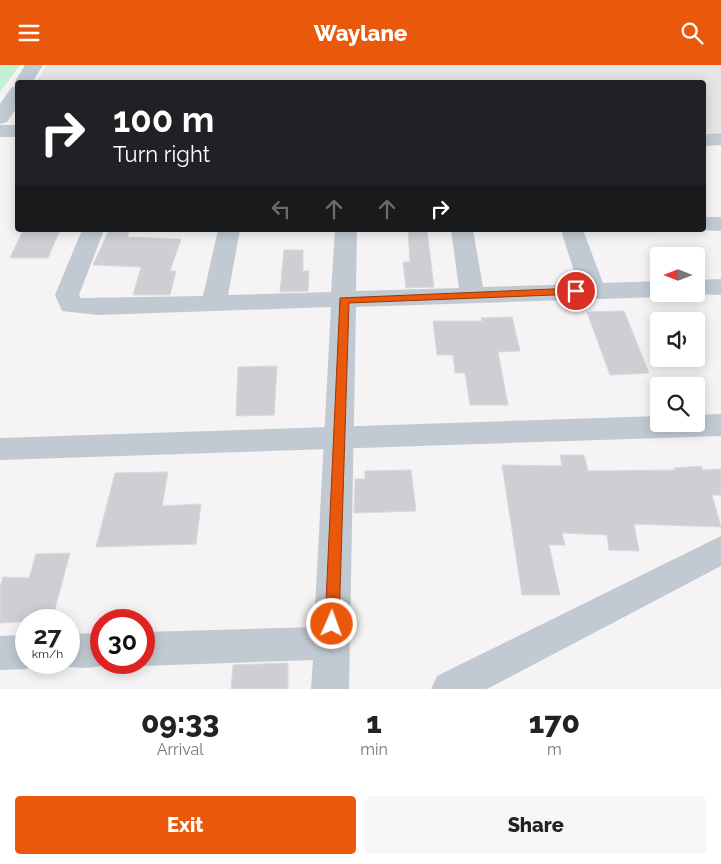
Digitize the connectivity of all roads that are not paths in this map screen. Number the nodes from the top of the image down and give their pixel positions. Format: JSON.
{"nodes":[{"id":1,"x":34,"y":65,"type":"edge"},
{"id":2,"x":25,"y":80,"type":"edge"},
{"id":3,"x":15,"y":96,"type":"edge"},
{"id":4,"x":0,"y":118,"type":"edge"},
{"id":5,"x":0,"y":131,"type":"edge"},
{"id":6,"x":15,"y":131,"type":"edge"},
{"id":7,"x":721,"y":139,"type":"edge"},
{"id":8,"x":706,"y":140,"type":"edge"},
{"id":9,"x":92,"y":232,"type":"edge"},
{"id":10,"x":229,"y":232,"type":"edge"},
{"id":11,"x":346,"y":232,"type":"edge"},
{"id":12,"x":462,"y":232,"type":"edge"},
{"id":13,"x":573,"y":232,"type":"edge"},
{"id":14,"x":721,"y":287,"type":"edge"},
{"id":15,"x":705,"y":288,"type":"edge"},
{"id":16,"x":650,"y":289,"type":"edge"},
{"id":17,"x":593,"y":291,"type":"junction"},
{"id":18,"x":472,"y":295,"type":"junction"},
{"id":19,"x":344,"y":300,"type":"junction"},
{"id":20,"x":214,"y":304,"type":"junction"},
{"id":21,"x":721,"y":425,"type":"edge"},
{"id":22,"x":338,"y":436,"type":"junction"},
{"id":23,"x":0,"y":449,"type":"edge"},
{"id":24,"x":721,"y":550,"type":"edge"},
{"id":25,"x":331,"y":643,"type":"junction"},
{"id":26,"x":155,"y":649,"type":"edge"},
{"id":27,"x":15,"y":652,"type":"edge"},
{"id":28,"x":0,"y":653,"type":"edge"},
{"id":29,"x":330,"y":689,"type":"edge"},
{"id":30,"x":450,"y":689,"type":"edge"}],
"edges":[{"from":1,"to":2,"type":"street"},
{"from":3,"to":4,"type":"street"},
{"from":5,"to":6,"type":"street"},
{"from":7,"to":8,"type":"street"},
{"from":9,"to":20,"type":"street"},
{"from":10,"to":20,"type":"street"},
{"from":11,"to":19,"type":"street"},
{"from":12,"to":18,"type":"street"},
{"from":13,"to":17,"type":"street"},
{"from":14,"to":15,"type":"street"},
{"from":16,"to":17,"type":"street"},
{"from":17,"to":18,"type":"street"},
{"from":18,"to":19,"type":"street"},
{"from":19,"to":20,"type":"street"},
{"from":19,"to":22,"type":"street"},
{"from":21,"to":22,"type":"street"},
{"from":22,"to":23,"type":"street"},
{"from":22,"to":25,"type":"street"},
{"from":24,"to":30,"type":"street"},
{"from":25,"to":26,"type":"street"},
{"from":25,"to":29,"type":"street"},
{"from":27,"to":28,"type":"street"}]}
